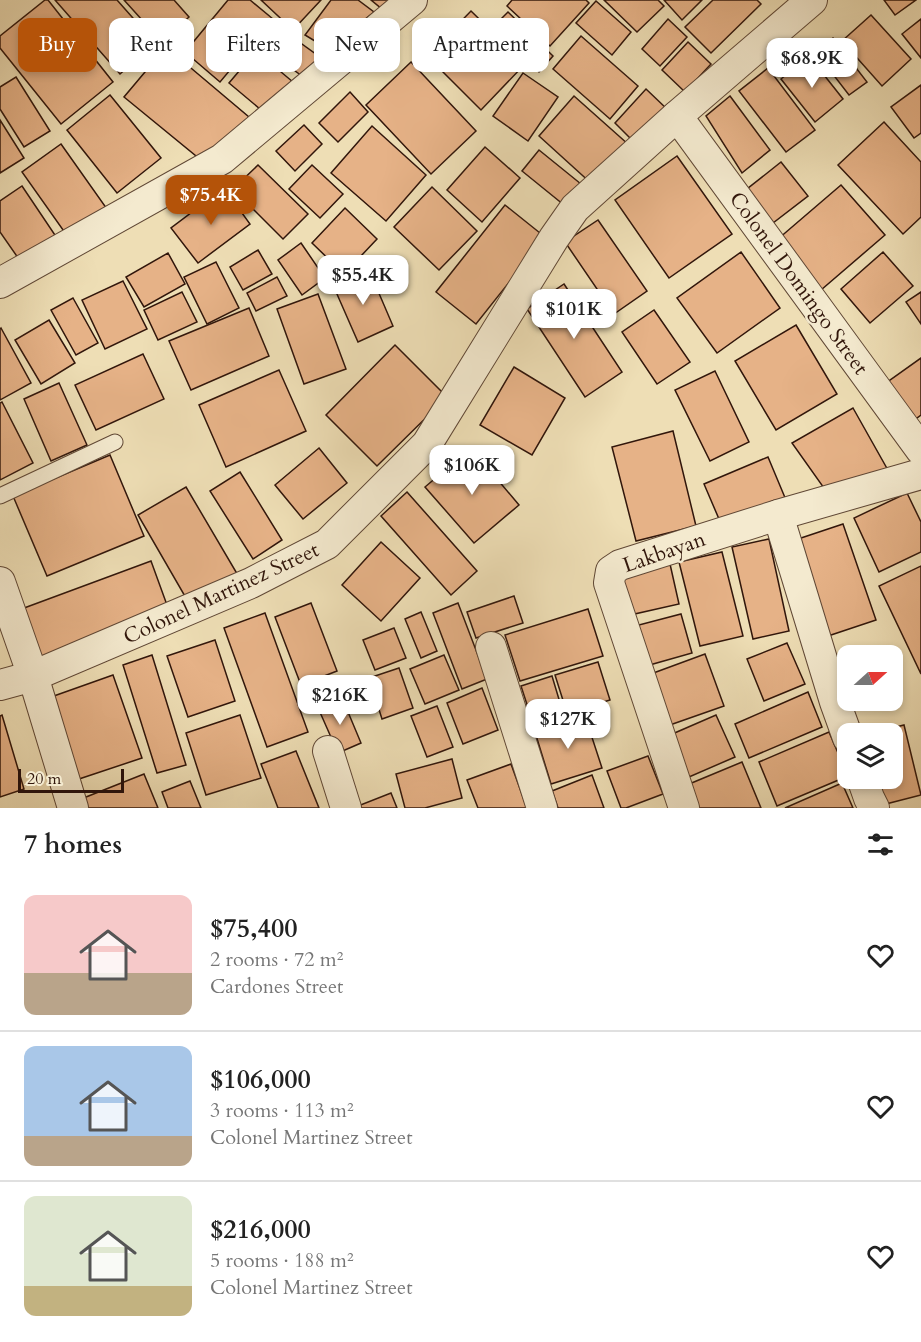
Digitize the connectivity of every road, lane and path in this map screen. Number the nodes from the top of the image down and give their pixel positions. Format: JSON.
{"nodes":[{"id":1,"x":412,"y":0,"type":"edge"},
{"id":2,"x":812,"y":0,"type":"edge"},
{"id":3,"x":677,"y":116,"type":"junction"},
{"id":4,"x":0,"y":283,"type":"edge"},
{"id":5,"x":115,"y":442,"type":"dead end"},
{"id":6,"x":921,"y":450,"type":"edge"},
{"id":7,"x":921,"y":474,"type":"edge"},
{"id":8,"x":0,"y":496,"type":"edge"},
{"id":9,"x":778,"y":515,"type":"junction"},
{"id":10,"x":0,"y":582,"type":"edge"},
{"id":11,"x":491,"y":647,"type":"dead end"},
{"id":12,"x":33,"y":676,"type":"junction"},
{"id":13,"x":0,"y":685,"type":"edge"},
{"id":14,"x":843,"y":723,"type":"edge"},
{"id":15,"x":328,"y":751,"type":"dead end"},
{"id":16,"x":866,"y":789,"type":"edge"},
{"id":17,"x":73,"y":808,"type":"edge"},
{"id":18,"x":346,"y":808,"type":"edge"},
{"id":19,"x":542,"y":808,"type":"edge"},
{"id":20,"x":684,"y":808,"type":"edge"},
{"id":21,"x":874,"y":808,"type":"edge"}],
"edges":[{"from":1,"to":4,"type":"street"},
{"from":2,"to":3,"type":"street","name":"Colonel Martinez Street"},
{"from":3,"to":6,"type":"street","name":"Colonel Domingo Street"},
{"from":3,"to":12,"type":"street","name":"Colonel Martinez Street"},
{"from":5,"to":8,"type":"lane"},
{"from":7,"to":9,"type":"street","name":"Lakbayan"},
{"from":9,"to":14,"type":"street"},
{"from":9,"to":20,"type":"street","name":"Lakbayan"},
{"from":10,"to":12,"type":"street"},
{"from":11,"to":19,"type":"street"},
{"from":12,"to":13,"type":"street","name":"Colonel Martinez Street"},
{"from":12,"to":17,"type":"street"},
{"from":15,"to":18,"type":"street"},
{"from":16,"to":21,"type":"street"}]}
